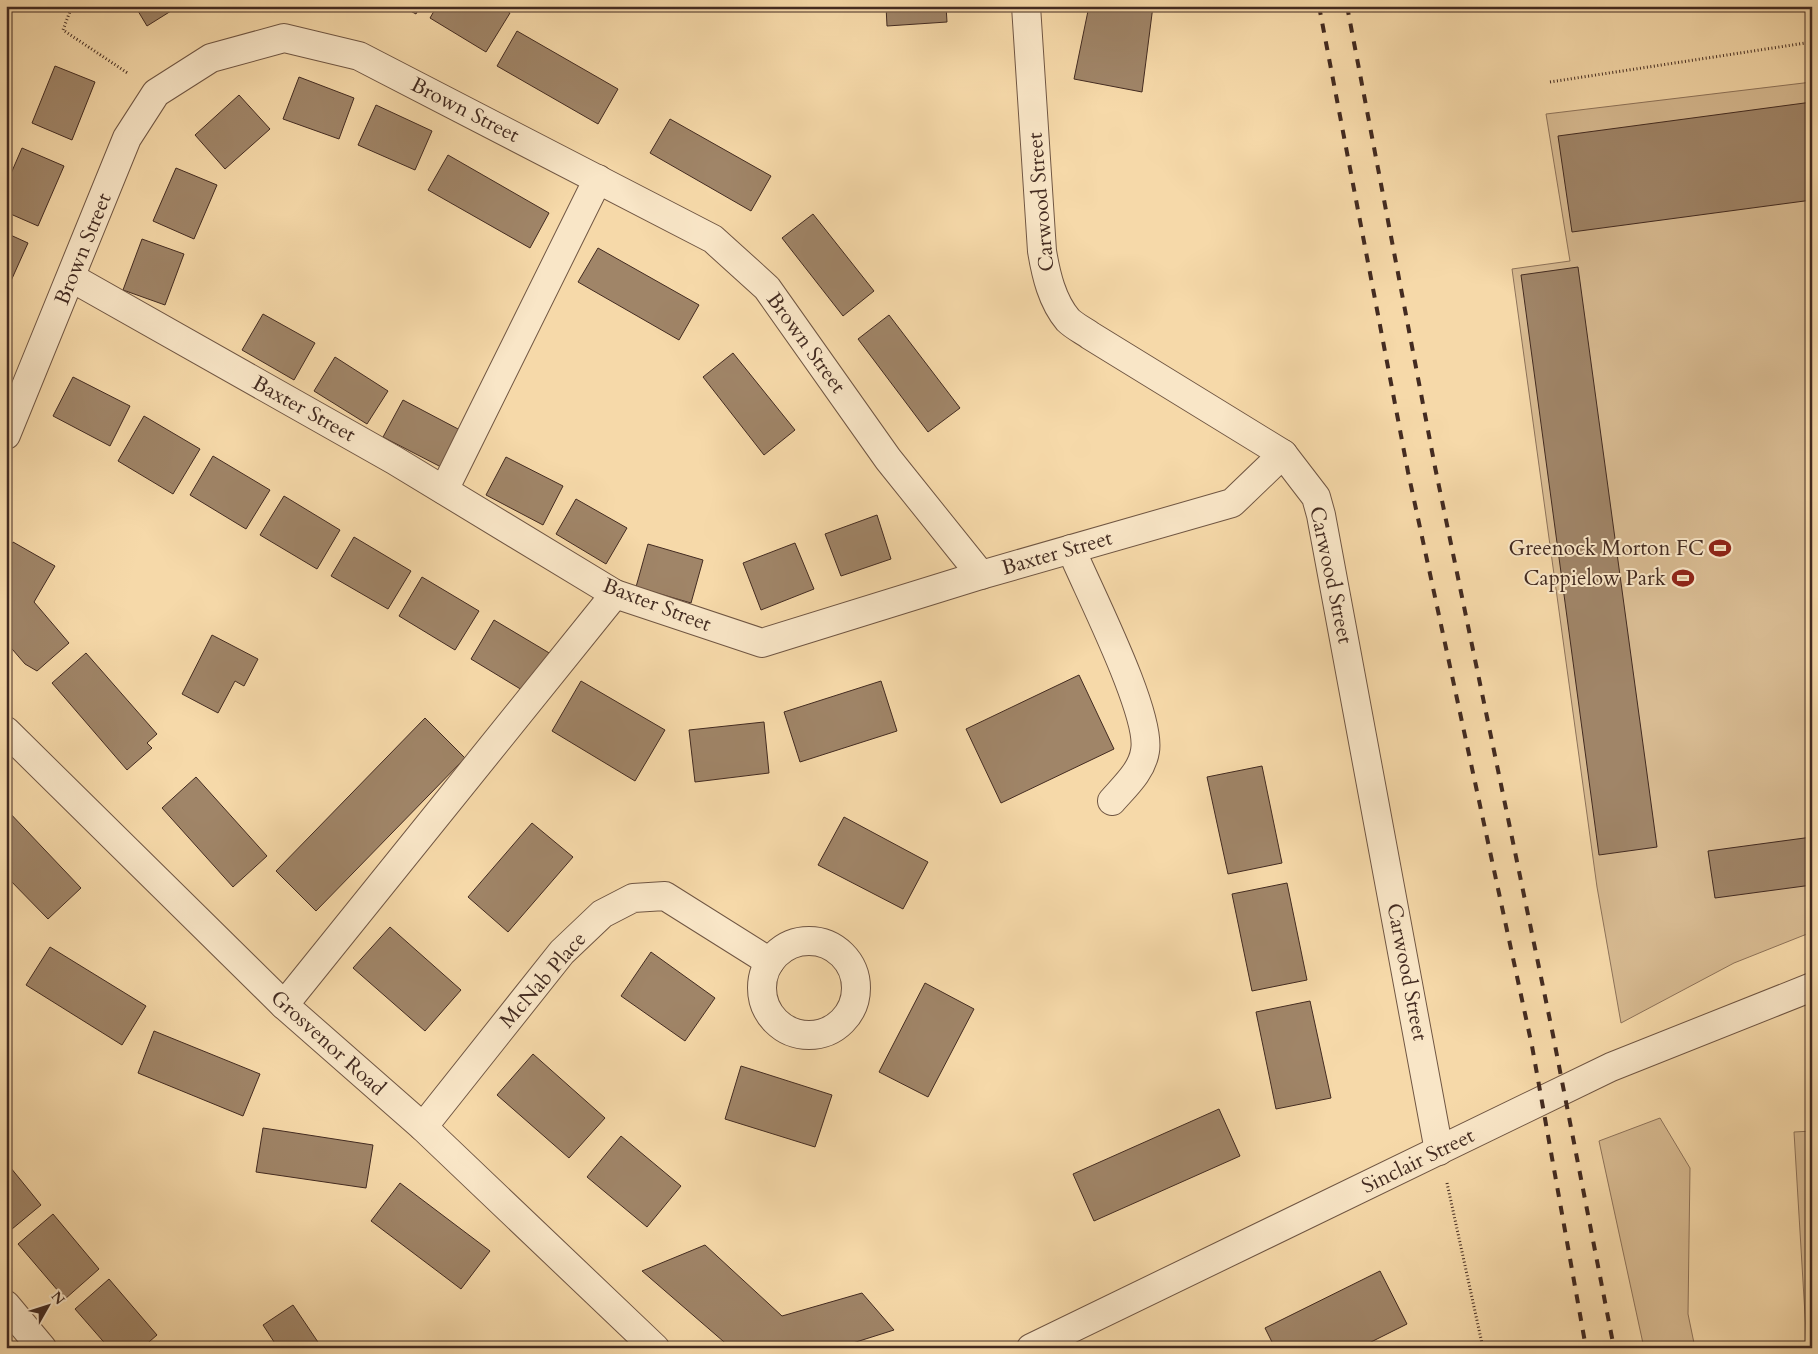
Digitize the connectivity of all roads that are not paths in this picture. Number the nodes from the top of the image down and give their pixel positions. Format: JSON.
{"nodes":[{"id":1,"x":1026,"y":6,"type":"edge"},
{"id":2,"x":598,"y":179,"type":"junction"},
{"id":3,"x":72,"y":278,"type":"junction"},
{"id":4,"x":6,"y":435,"type":"edge"},
{"id":5,"x":1283,"y":454,"type":"junction"},
{"id":6,"x":444,"y":490,"type":"junction"},
{"id":7,"x":1070,"y":549,"type":"junction"},
{"id":8,"x":981,"y":576,"type":"junction"},
{"id":9,"x":615,"y":594,"type":"junction"},
{"id":10,"x":6,"y":731,"type":"edge"},
{"id":11,"x":1112,"y":802,"type":"dead end"},
{"id":12,"x":770,"y":962,"type":"dead end"},
{"id":13,"x":1812,"y":987,"type":"edge"},
{"id":14,"x":284,"y":1005,"type":"junction"},
{"id":15,"x":423,"y":1127,"type":"junction"},
{"id":16,"x":1439,"y":1151,"type":"junction"},
{"id":17,"x":6,"y":1305,"type":"edge"},
{"id":18,"x":42,"y":1348,"type":"edge"},
{"id":19,"x":655,"y":1348,"type":"edge"},
{"id":20,"x":1031,"y":1348,"type":"edge"}],
"edges":[{"from":1,"to":5,"type":"street","name":"Carwood Street"},
{"from":2,"to":3,"type":"street","name":"Brown Street"},
{"from":2,"to":6,"type":"street"},
{"from":2,"to":8,"type":"street","name":"Brown Street"},
{"from":3,"to":4,"type":"street","name":"Brown Street"},
{"from":3,"to":6,"type":"street","name":"Baxter Street"},
{"from":5,"to":7,"type":"street","name":"Baxter Street"},
{"from":5,"to":16,"type":"street","name":"Carwood Street"},
{"from":6,"to":9,"type":"street","name":"Baxter Street"},
{"from":7,"to":8,"type":"street","name":"Baxter Street"},
{"from":7,"to":11,"type":"street"},
{"from":8,"to":9,"type":"street","name":"Baxter Street"},
{"from":9,"to":14,"type":"street"},
{"from":10,"to":14,"type":"street","name":"Grosvenor Road"},
{"from":12,"to":15,"type":"street","name":"McNab Place"},
{"from":13,"to":16,"type":"street","name":"Sinclair Street"},
{"from":14,"to":15,"type":"street","name":"Grosvenor Road"},
{"from":15,"to":19,"type":"street","name":"Grosvenor Road"},
{"from":16,"to":20,"type":"street","name":"Sinclair Street"},
{"from":17,"to":18,"type":"street"}]}
